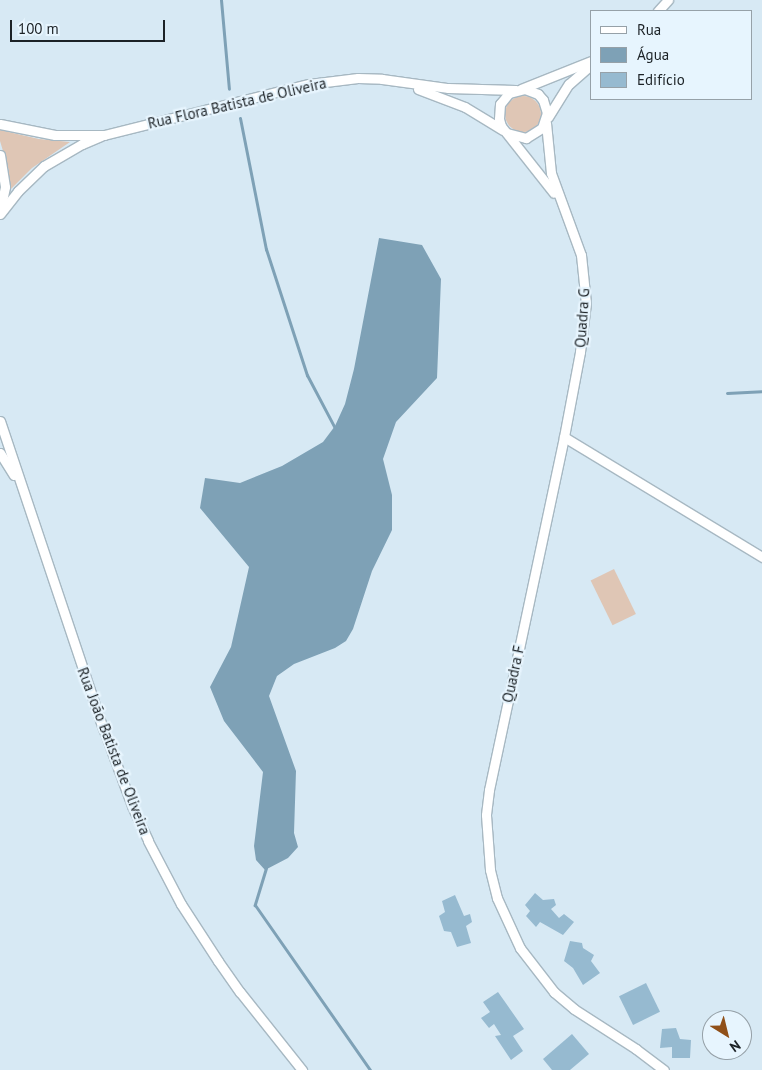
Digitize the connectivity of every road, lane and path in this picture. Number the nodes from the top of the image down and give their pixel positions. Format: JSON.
{"nodes":[{"id":1,"x":668,"y":0,"type":"edge"},
{"id":2,"x":659,"y":10,"type":"edge"},
{"id":3,"x":590,"y":63,"type":"edge"},
{"id":4,"x":590,"y":64,"type":"edge"},
{"id":5,"x":401,"y":83,"type":"junction"},
{"id":6,"x":517,"y":90,"type":"junction"},
{"id":7,"x":546,"y":121,"type":"junction"},
{"id":8,"x":0,"y":124,"type":"edge"},
{"id":9,"x":506,"y":132,"type":"junction"},
{"id":10,"x":104,"y":135,"type":"junction"},
{"id":11,"x":0,"y":155,"type":"edge"},
{"id":12,"x":561,"y":202,"type":"junction"},
{"id":13,"x":0,"y":212,"type":"edge"},
{"id":14,"x":0,"y":421,"type":"edge"},
{"id":15,"x":564,"y":437,"type":"junction"},
{"id":16,"x":0,"y":453,"type":"edge"},
{"id":17,"x":20,"y":484,"type":"junction"},
{"id":18,"x":762,"y":557,"type":"edge"},
{"id":19,"x":302,"y":1070,"type":"edge"},
{"id":20,"x":664,"y":1070,"type":"edge"}],
"edges":[{"from":1,"to":2,"type":"street"},
{"from":3,"to":6,"type":"street"},
{"from":4,"to":7,"type":"street"},
{"from":5,"to":6,"type":"street","name":"Rua Flora Batista de Oliveira"},
{"from":5,"to":9,"type":"street","name":"Rua Flora Batista de Oliveira"},
{"from":5,"to":10,"type":"street","name":"Rua Flora Batista de Oliveira"},
{"from":6,"to":7,"type":"street"},
{"from":6,"to":9,"type":"street"},
{"from":7,"to":9,"type":"street"},
{"from":7,"to":12,"type":"street","name":"Quadra G"},
{"from":8,"to":10,"type":"street","name":"Rua Flora Batista de Oliveira"},
{"from":9,"to":12,"type":"street","name":"Quadra G"},
{"from":10,"to":13,"type":"street","name":"Rua Flora Batista de Oliveira"},
{"from":11,"to":13,"type":"street"},
{"from":12,"to":15,"type":"street","name":"Quadra G"},
{"from":14,"to":17,"type":"street","name":"Rua João Batista de Oliveira"},
{"from":15,"to":18,"type":"street"},
{"from":15,"to":20,"type":"street","name":"Quadra F"},
{"from":16,"to":17,"type":"street","name":"Rua João Batista de Oliveira"},
{"from":17,"to":19,"type":"street","name":"Rua João Batista de Oliveira"}]}
